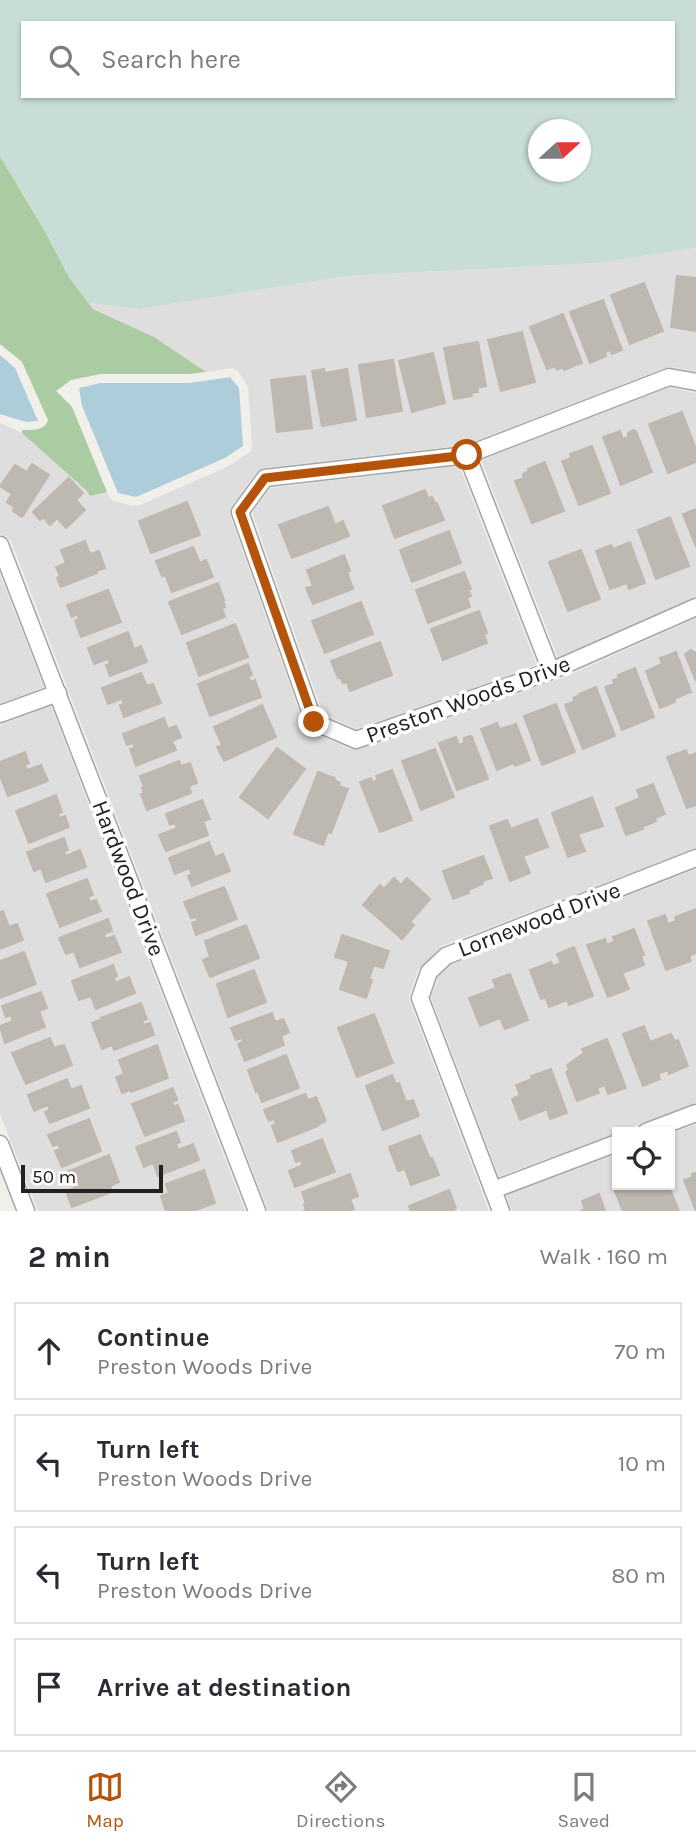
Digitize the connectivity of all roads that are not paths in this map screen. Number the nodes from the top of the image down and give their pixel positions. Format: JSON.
{"nodes":[{"id":1,"x":696,"y":382,"type":"edge"},
{"id":2,"x":467,"y":455,"type":"junction"},
{"id":3,"x":0,"y":545,"type":"edge"},
{"id":4,"x":696,"y":607,"type":"edge"},
{"id":5,"x":551,"y":671,"type":"junction"},
{"id":6,"x":58,"y":693,"type":"junction"},
{"id":7,"x":0,"y":715,"type":"edge"},
{"id":8,"x":696,"y":858,"type":"edge"},
{"id":9,"x":696,"y":1113,"type":"edge"},
{"id":10,"x":659,"y":1127,"type":"edge"},
{"id":11,"x":612,"y":1145,"type":"edge"},
{"id":12,"x":1,"y":1152,"type":"edge"},
{"id":13,"x":493,"y":1190,"type":"junction"},
{"id":14,"x":26,"y":1211,"type":"edge"},
{"id":15,"x":257,"y":1211,"type":"edge"},
{"id":16,"x":501,"y":1211,"type":"edge"}],
"edges":[{"from":1,"to":2,"type":"street","name":"Preston Woods Drive"},
{"from":2,"to":5,"type":"street"},
{"from":2,"to":5,"type":"street","name":"Preston Woods Drive"},
{"from":3,"to":6,"type":"street","name":"Hardwood Drive"},
{"from":4,"to":5,"type":"street","name":"Preston Woods Drive"},
{"from":6,"to":7,"type":"street"},
{"from":6,"to":15,"type":"street","name":"Hardwood Drive"},
{"from":8,"to":13,"type":"street","name":"Lornewood Drive"},
{"from":9,"to":10,"type":"street"},
{"from":11,"to":13,"type":"street"},
{"from":12,"to":14,"type":"street"},
{"from":13,"to":16,"type":"street","name":"Lornewood Drive"}]}
